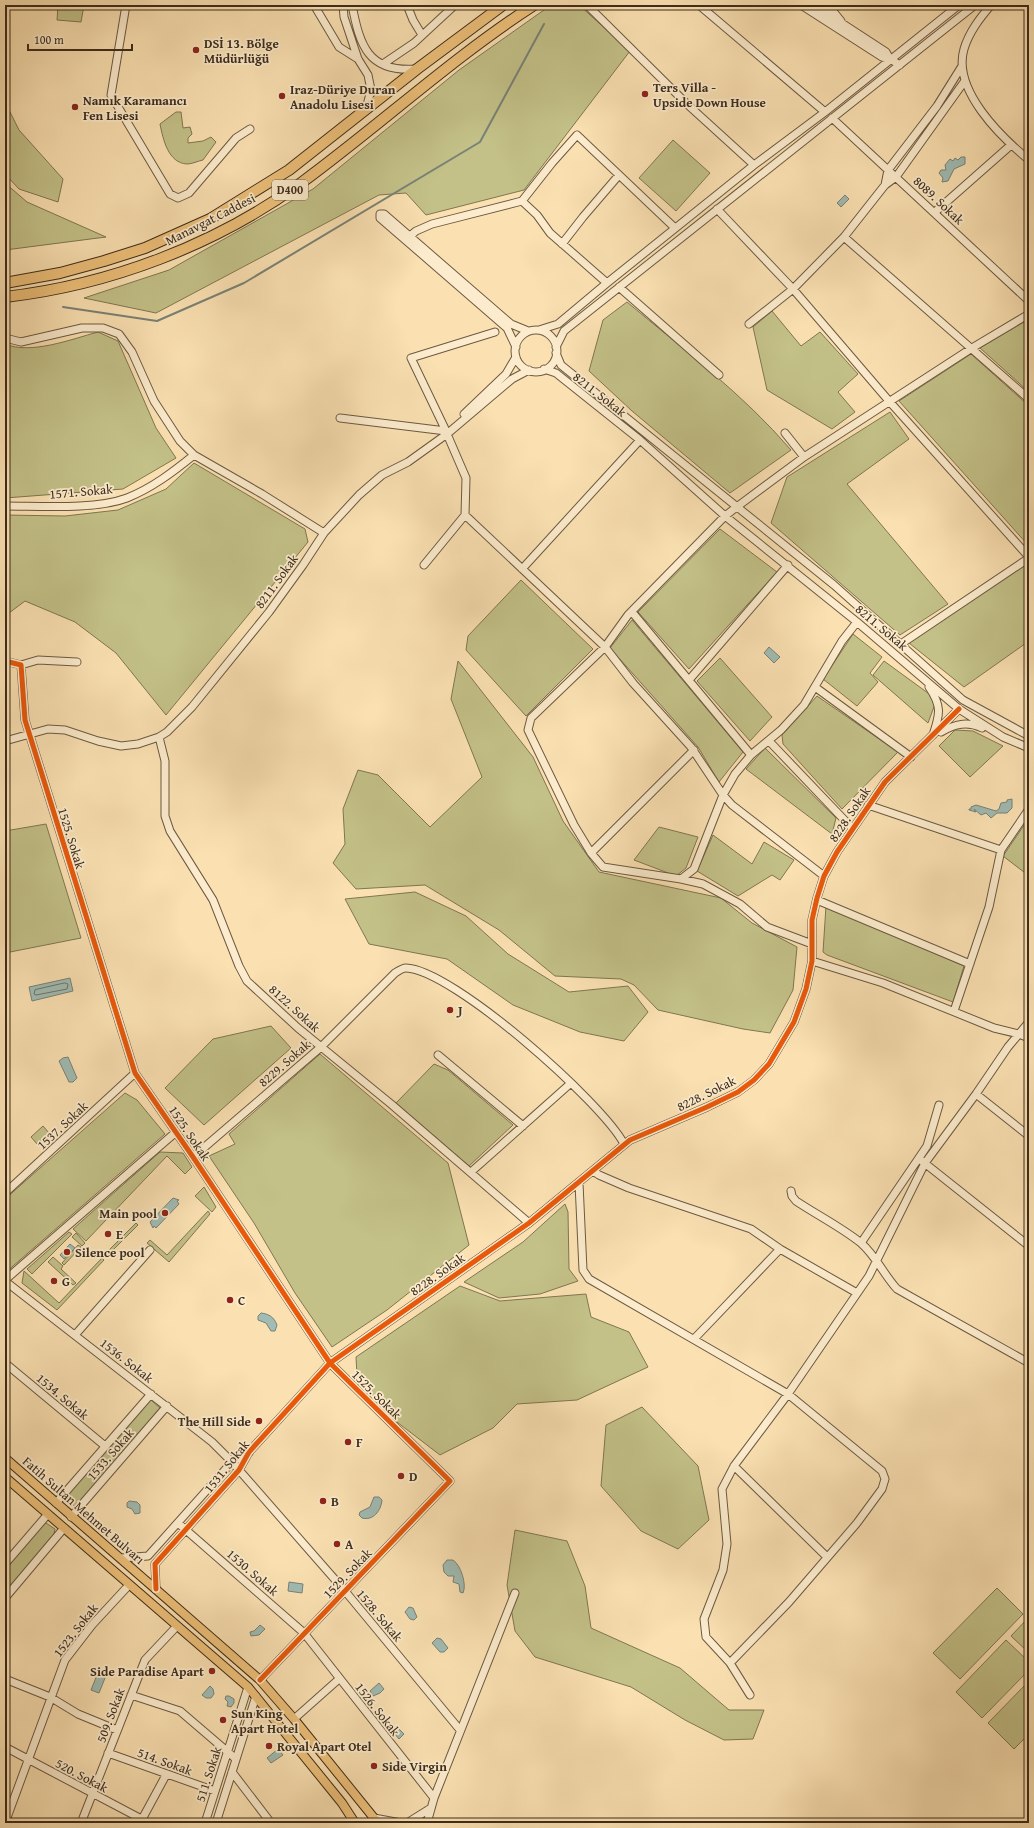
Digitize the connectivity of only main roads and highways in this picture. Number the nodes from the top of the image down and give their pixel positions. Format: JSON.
{"nodes":[{"id":1,"x":504,"y":5,"type":"edge"},
{"id":2,"x":534,"y":5,"type":"edge"},
{"id":3,"x":5,"y":283,"type":"edge"},
{"id":4,"x":5,"y":297,"type":"edge"},
{"id":5,"x":5,"y":1458,"type":"edge"},
{"id":6,"x":5,"y":1477,"type":"edge"},
{"id":7,"x":376,"y":1820,"type":"edge"},
{"id":8,"x":355,"y":1823,"type":"edge"}],
"edges":[{"from":1,"to":3,"type":"highway","name":"Manavgat Caddesi","number":"D400"},
{"from":2,"to":4,"type":"highway","name":"Manavgat Caddesi","number":"D400"},
{"from":5,"to":7,"type":"main road","name":"Fatih Sultan Mehmet Bulvarı"},
{"from":6,"to":8,"type":"main road","name":"Fatih Sultan Mehmet Bulvarı"}]}
